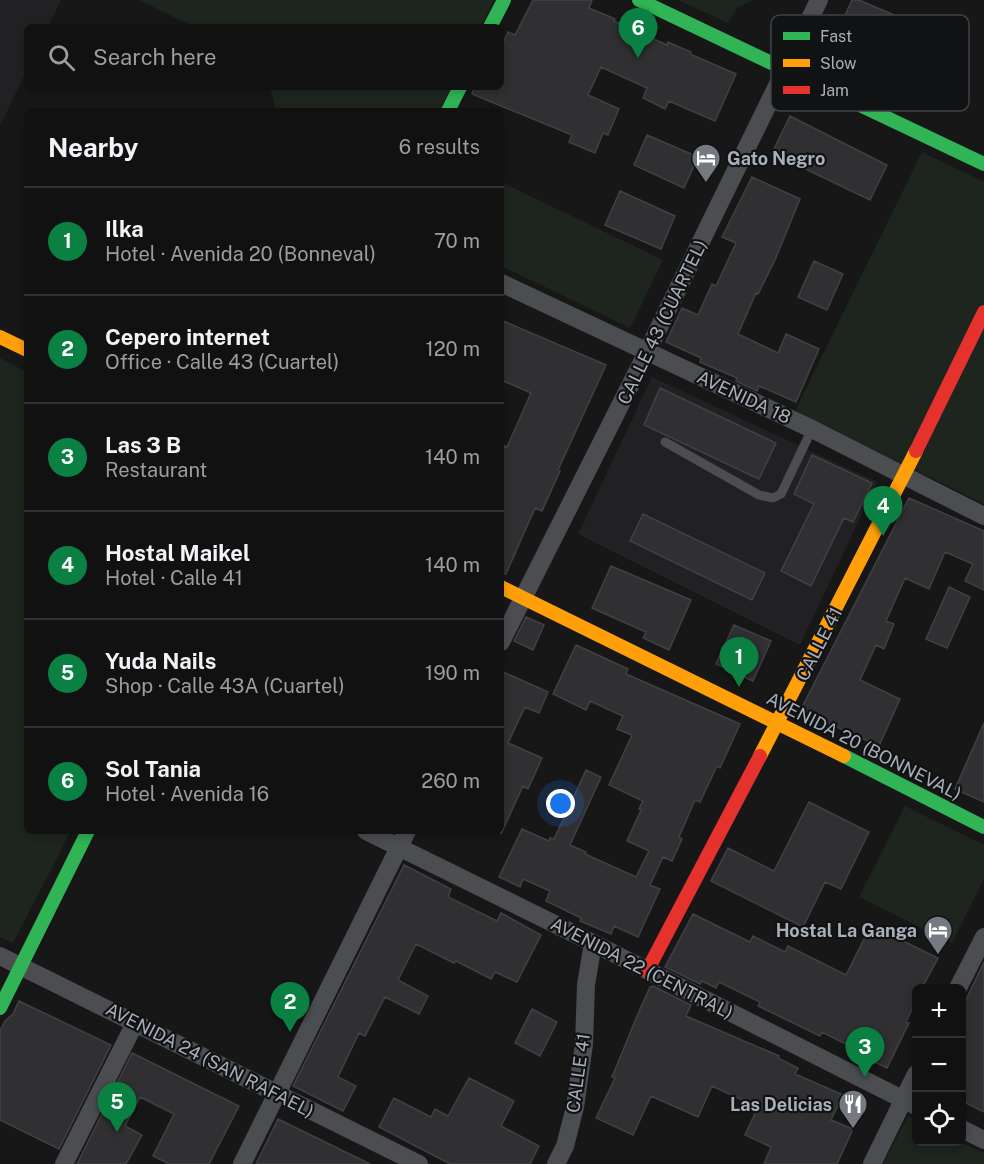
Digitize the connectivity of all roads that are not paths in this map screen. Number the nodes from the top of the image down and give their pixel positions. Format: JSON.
{"nodes":[{"id":1,"x":504,"y":0,"type":"edge"},
{"id":2,"x":639,"y":0,"type":"edge"},
{"id":3,"x":819,"y":0,"type":"edge"},
{"id":4,"x":812,"y":15,"type":"edge"},
{"id":5,"x":492,"y":24,"type":"edge"},
{"id":6,"x":771,"y":64,"type":"edge"},
{"id":7,"x":458,"y":90,"type":"edge"},
{"id":8,"x":771,"y":97,"type":"edge"},
{"id":9,"x":450,"y":108,"type":"edge"},
{"id":10,"x":871,"y":111,"type":"edge"},
{"id":11,"x":984,"y":164,"type":"edge"},
{"id":12,"x":504,"y":284,"type":"edge"},
{"id":13,"x":984,"y":312,"type":"edge"},
{"id":14,"x":0,"y":337,"type":"edge"},
{"id":15,"x":24,"y":349,"type":"edge"},
{"id":16,"x":647,"y":352,"type":"junction"},
{"id":17,"x":812,"y":429,"type":"junction"},
{"id":18,"x":665,"y":442,"type":"dead end"},
{"id":19,"x":905,"y":475,"type":"junction"},
{"id":20,"x":984,"y":516,"type":"edge"},
{"id":21,"x":504,"y":588,"type":"edge"},
{"id":22,"x":523,"y":598,"type":"junction"},
{"id":23,"x":504,"y":636,"type":"edge"},
{"id":24,"x":779,"y":723,"type":"junction"},
{"id":25,"x":984,"y":827,"type":"edge"},
{"id":26,"x":87,"y":834,"type":"edge"},
{"id":27,"x":380,"y":834,"type":"edge"},
{"id":28,"x":403,"y":839,"type":"edge"},
{"id":29,"x":984,"y":937,"type":"edge"},
{"id":30,"x":593,"y":943,"type":"junction"},
{"id":31,"x":0,"y":956,"type":"edge"},
{"id":32,"x":21,"y":966,"type":"junction"},
{"id":33,"x":647,"y":971,"type":"junction"},
{"id":34,"x":960,"y":984,"type":"edge"},
{"id":35,"x":0,"y":1008,"type":"edge"},
{"id":36,"x":135,"y":1023,"type":"junction"},
{"id":37,"x":277,"y":1094,"type":"junction"},
{"id":38,"x":910,"y":1103,"type":"edge"},
{"id":39,"x":966,"y":1131,"type":"edge"},
{"id":40,"x":984,"y":1140,"type":"edge"},
{"id":41,"x":64,"y":1164,"type":"edge"},
{"id":42,"x":242,"y":1164,"type":"edge"},
{"id":43,"x":419,"y":1164,"type":"edge"},
{"id":44,"x":556,"y":1164,"type":"edge"},
{"id":45,"x":872,"y":1164,"type":"edge"}],
"edges":[{"from":1,"to":5,"type":"street"},
{"from":2,"to":6,"type":"street"},
{"from":3,"to":4,"type":"street","name":"CALLE 43 (CUARTEL)"},
{"from":7,"to":9,"type":"street"},
{"from":8,"to":16,"type":"street","name":"CALLE 43 (CUARTEL)"},
{"from":10,"to":11,"type":"street"},
{"from":12,"to":16,"type":"street","name":"AVENIDA 18"},
{"from":13,"to":19,"type":"street","name":"CALLE 41"},
{"from":14,"to":15,"type":"street"},
{"from":16,"to":17,"type":"street","name":"AVENIDA 18"},
{"from":16,"to":22,"type":"street","name":"CALLE 43 (CUARTEL)"},
{"from":17,"to":18,"type":"lane"},
{"from":17,"to":19,"type":"street","name":"AVENIDA 18"},
{"from":19,"to":20,"type":"street","name":"AVENIDA 18"},
{"from":19,"to":24,"type":"street","name":"CALLE 41"},
{"from":21,"to":22,"type":"street","name":"AVENIDA 20 (BONNEVAL)"},
{"from":22,"to":23,"type":"street","name":"CALLE 43 (CUARTEL)"},
{"from":22,"to":24,"type":"street","name":"AVENIDA 20 (BONNEVAL)"},
{"from":24,"to":25,"type":"street","name":"AVENIDA 20 (BONNEVAL)"},
{"from":24,"to":33,"type":"street","name":"CALLE 41"},
{"from":26,"to":32,"type":"street"},
{"from":27,"to":28,"type":"street","name":"AVENIDA 22 (CENTRAL)"},
{"from":28,"to":30,"type":"street","name":"AVENIDA 22 (CENTRAL)"},
{"from":28,"to":37,"type":"street"},
{"from":29,"to":34,"type":"street"},
{"from":30,"to":33,"type":"street","name":"AVENIDA 22 (CENTRAL)"},
{"from":30,"to":44,"type":"street","name":"CALLE 41"},
{"from":31,"to":32,"type":"street","name":"AVENIDA 24 (SAN RAFAEL)"},
{"from":32,"to":35,"type":"street"},
{"from":32,"to":36,"type":"street","name":"AVENIDA 24 (SAN RAFAEL)"},
{"from":33,"to":38,"type":"street","name":"AVENIDA 22 (CENTRAL)"},
{"from":36,"to":37,"type":"street","name":"AVENIDA 24 (SAN RAFAEL)"},
{"from":36,"to":41,"type":"street"},
{"from":37,"to":42,"type":"street"},
{"from":37,"to":43,"type":"street","name":"AVENIDA 24 (SAN RAFAEL)"},
{"from":38,"to":45,"type":"street"},
{"from":39,"to":40,"type":"street"}]}
